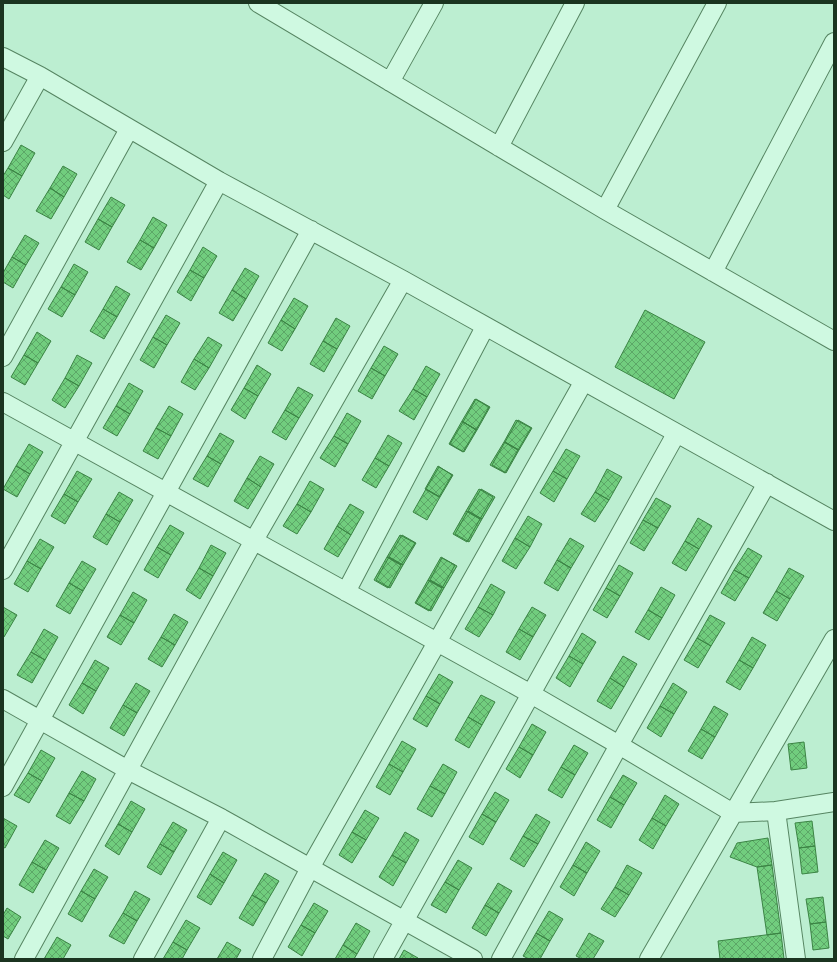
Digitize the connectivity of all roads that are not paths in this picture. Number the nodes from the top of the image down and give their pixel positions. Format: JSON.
{"nodes":[{"id":1,"x":258,"y":3,"type":"edge"},
{"id":2,"x":434,"y":3,"type":"edge"},
{"id":3,"x":575,"y":3,"type":"edge"},
{"id":4,"x":717,"y":3,"type":"edge"},
{"id":5,"x":281,"y":9,"type":"edge"},
{"id":6,"x":834,"y":42,"type":"edge"},
{"id":7,"x":3,"y":57,"type":"edge"},
{"id":8,"x":40,"y":76,"type":"junction"},
{"id":9,"x":390,"y":82,"type":"junction"},
{"id":10,"x":129,"y":129,"type":"junction"},
{"id":11,"x":3,"y":142,"type":"edge"},
{"id":12,"x":499,"y":147,"type":"junction"},
{"id":13,"x":219,"y":181,"type":"junction"},
{"id":14,"x":605,"y":210,"type":"junction"},
{"id":15,"x":311,"y":230,"type":"junction"},
{"id":16,"x":714,"y":272,"type":"junction"},
{"id":17,"x":403,"y":280,"type":"junction"},
{"id":18,"x":485,"y":327,"type":"junction"},
{"id":19,"x":834,"y":341,"type":"edge"},
{"id":20,"x":3,"y":358,"type":"edge"},
{"id":21,"x":584,"y":381,"type":"junction"},
{"id":22,"x":3,"y":402,"type":"edge"},
{"id":23,"x":676,"y":434,"type":"junction"},
{"id":24,"x":74,"y":442,"type":"junction"},
{"id":25,"x":767,"y":483,"type":"junction"},
{"id":26,"x":166,"y":492,"type":"junction"},
{"id":27,"x":834,"y":521,"type":"edge"},
{"id":28,"x":253,"y":542,"type":"junction"},
{"id":29,"x":3,"y":570,"type":"edge"},
{"id":30,"x":346,"y":592,"type":"junction"},
{"id":31,"x":834,"y":640,"type":"edge"},
{"id":32,"x":438,"y":644,"type":"junction"},
{"id":33,"x":531,"y":694,"type":"junction"},
{"id":34,"x":3,"y":699,"type":"edge"},
{"id":35,"x":40,"y":720,"type":"junction"},
{"id":36,"x":619,"y":744,"type":"junction"},
{"id":37,"x":128,"y":770,"type":"junction"},
{"id":38,"x":3,"y":787,"type":"edge"},
{"id":39,"x":834,"y":802,"type":"edge"},
{"id":40,"x":776,"y":811,"type":"junction"},
{"id":41,"x":733,"y":813,"type":"junction"},
{"id":42,"x":221,"y":818,"type":"junction"},
{"id":43,"x":310,"y":868,"type":"junction"},
{"id":44,"x":406,"y":920,"type":"junction"},
{"id":45,"x":24,"y":959,"type":"edge"},
{"id":46,"x":143,"y":959,"type":"edge"},
{"id":47,"x":262,"y":959,"type":"edge"},
{"id":48,"x":383,"y":959,"type":"edge"},
{"id":49,"x":473,"y":959,"type":"edge"},
{"id":50,"x":501,"y":959,"type":"edge"},
{"id":51,"x":649,"y":959,"type":"edge"},
{"id":52,"x":796,"y":959,"type":"edge"}],
"edges":[{"from":1,"to":5,"type":"street"},
{"from":2,"to":9,"type":"street"},
{"from":3,"to":12,"type":"street"},
{"from":4,"to":14,"type":"street"},
{"from":5,"to":9,"type":"street"},
{"from":6,"to":16,"type":"street"},
{"from":7,"to":8,"type":"street"},
{"from":8,"to":10,"type":"street"},
{"from":8,"to":11,"type":"street"},
{"from":9,"to":12,"type":"street"},
{"from":10,"to":13,"type":"street"},
{"from":10,"to":20,"type":"street"},
{"from":12,"to":14,"type":"street"},
{"from":13,"to":15,"type":"street"},
{"from":13,"to":24,"type":"street"},
{"from":14,"to":16,"type":"street"},
{"from":15,"to":17,"type":"street"},
{"from":15,"to":26,"type":"street"},
{"from":16,"to":19,"type":"street"},
{"from":17,"to":18,"type":"street"},
{"from":17,"to":28,"type":"street"},
{"from":18,"to":21,"type":"street"},
{"from":18,"to":30,"type":"street"},
{"from":21,"to":23,"type":"street"},
{"from":21,"to":32,"type":"street"},
{"from":22,"to":24,"type":"street"},
{"from":23,"to":25,"type":"street"},
{"from":23,"to":33,"type":"street"},
{"from":24,"to":26,"type":"street"},
{"from":24,"to":29,"type":"street"},
{"from":25,"to":27,"type":"street"},
{"from":25,"to":36,"type":"street"},
{"from":26,"to":28,"type":"street"},
{"from":26,"to":35,"type":"street"},
{"from":28,"to":30,"type":"street"},
{"from":28,"to":37,"type":"street"},
{"from":30,"to":32,"type":"street"},
{"from":31,"to":41,"type":"street"},
{"from":32,"to":33,"type":"street"},
{"from":32,"to":43,"type":"street"},
{"from":33,"to":36,"type":"street"},
{"from":33,"to":44,"type":"street"},
{"from":34,"to":35,"type":"street"},
{"from":35,"to":37,"type":"street"},
{"from":35,"to":38,"type":"street"},
{"from":36,"to":41,"type":"street"},
{"from":36,"to":50,"type":"street"},
{"from":37,"to":42,"type":"street"},
{"from":37,"to":45,"type":"street"},
{"from":39,"to":40,"type":"street"},
{"from":40,"to":41,"type":"street"},
{"from":40,"to":52,"type":"street"},
{"from":41,"to":51,"type":"street"},
{"from":42,"to":43,"type":"street"},
{"from":42,"to":46,"type":"street"},
{"from":43,"to":44,"type":"street"},
{"from":43,"to":47,"type":"street"},
{"from":44,"to":48,"type":"street"},
{"from":44,"to":49,"type":"street"}]}
